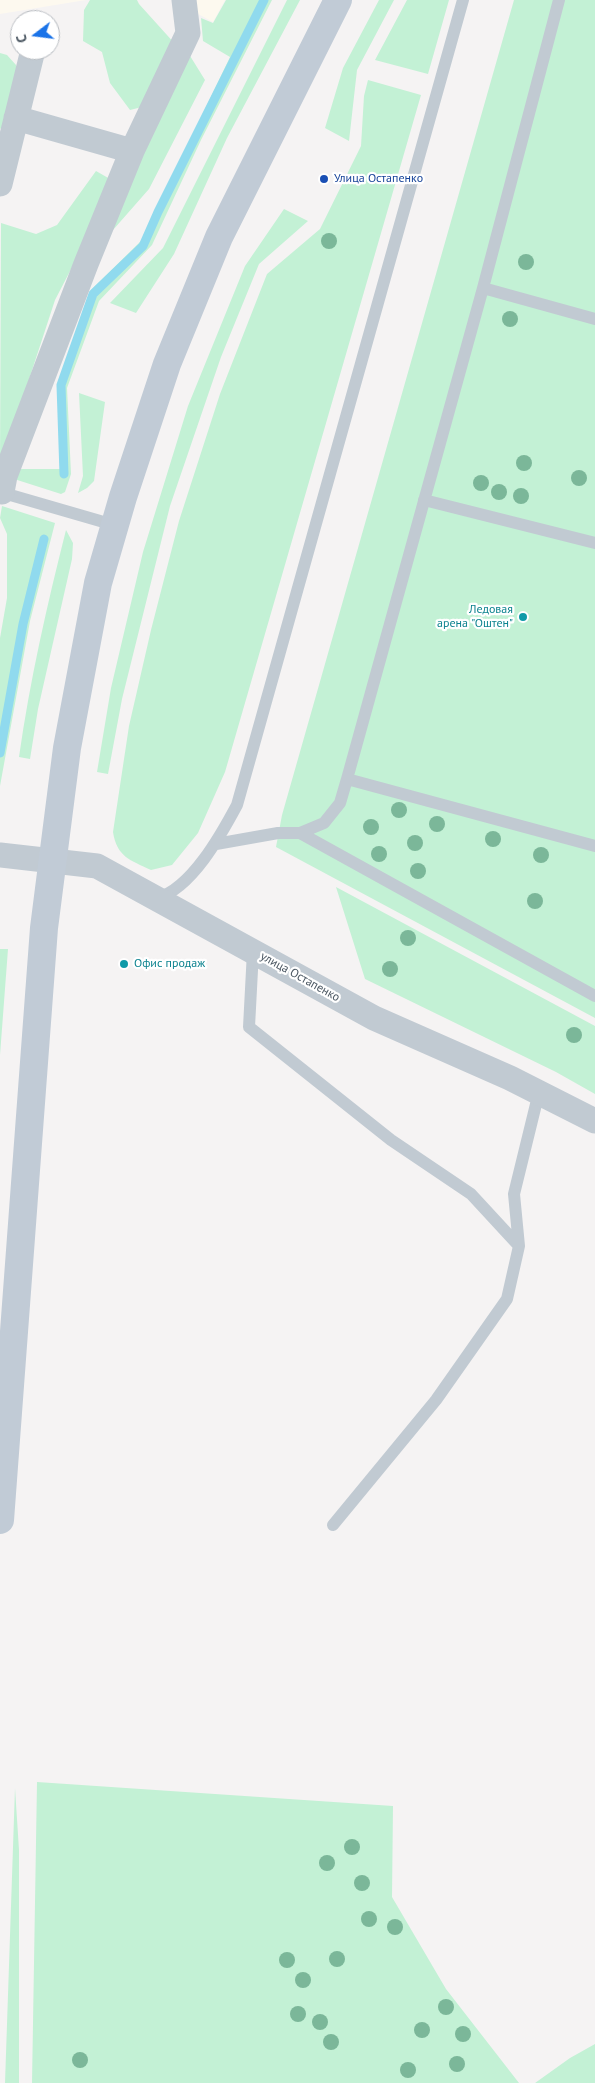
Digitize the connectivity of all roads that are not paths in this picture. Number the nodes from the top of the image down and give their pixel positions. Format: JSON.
{"nodes":[{"id":1,"x":184,"y":0,"type":"edge"},
{"id":2,"x":338,"y":0,"type":"edge"},
{"id":3,"x":462,"y":0,"type":"edge"},
{"id":4,"x":559,"y":0,"type":"edge"},
{"id":5,"x":30,"y":60,"type":"edge"},
{"id":6,"x":16,"y":118,"type":"junction"},
{"id":7,"x":132,"y":151,"type":"junction"},
{"id":8,"x":0,"y":184,"type":"edge"},
{"id":9,"x":483,"y":288,"type":"junction"},
{"id":10,"x":595,"y":319,"type":"edge"},
{"id":11,"x":1,"y":492,"type":"edge"},
{"id":12,"x":424,"y":500,"type":"junction"},
{"id":13,"x":114,"y":525,"type":"junction"},
{"id":14,"x":595,"y":543,"type":"edge"},
{"id":15,"x":347,"y":779,"type":"junction"},
{"id":16,"x":300,"y":833,"type":"junction"},
{"id":17,"x":216,"y":844,"type":"junction"},
{"id":18,"x":595,"y":846,"type":"edge"},
{"id":19,"x":0,"y":855,"type":"edge"},
{"id":20,"x":53,"y":861,"type":"junction"},
{"id":21,"x":155,"y":898,"type":"junction"},
{"id":22,"x":253,"y":952,"type":"junction"},
{"id":23,"x":595,"y":996,"type":"edge"},
{"id":24,"x":539,"y":1092,"type":"junction"},
{"id":25,"x":595,"y":1121,"type":"edge"},
{"id":26,"x":519,"y":1246,"type":"junction"},
{"id":27,"x":0,"y":1520,"type":"edge"},
{"id":28,"x":333,"y":1525,"type":"dead end"}],
"edges":[{"from":1,"to":7,"type":"street"},
{"from":2,"to":13,"type":"main road"},
{"from":3,"to":17,"type":"lane"},
{"from":4,"to":9,"type":"lane"},
{"from":5,"to":6,"type":"street"},
{"from":6,"to":7,"type":"street"},
{"from":6,"to":8,"type":"street"},
{"from":7,"to":11,"type":"street"},
{"from":9,"to":10,"type":"lane"},
{"from":9,"to":12,"type":"lane"},
{"from":11,"to":13,"type":"lane"},
{"from":12,"to":14,"type":"lane"},
{"from":12,"to":15,"type":"lane"},
{"from":13,"to":20,"type":"main road"},
{"from":15,"to":16,"type":"lane"},
{"from":15,"to":18,"type":"lane"},
{"from":16,"to":17,"type":"lane"},
{"from":16,"to":23,"type":"lane"},
{"from":17,"to":21,"type":"lane"},
{"from":19,"to":20,"type":"street","name":"улица Остапенко"},
{"from":20,"to":21,"type":"street","name":"улица Остапенко"},
{"from":20,"to":27,"type":"main road"},
{"from":21,"to":22,"type":"street","name":"улица Остапенко"},
{"from":22,"to":24,"type":"street","name":"улица Остапенко"},
{"from":22,"to":26,"type":"lane"},
{"from":24,"to":25,"type":"street","name":"улица Остапенко"},
{"from":24,"to":26,"type":"lane"},
{"from":26,"to":28,"type":"lane"}]}
